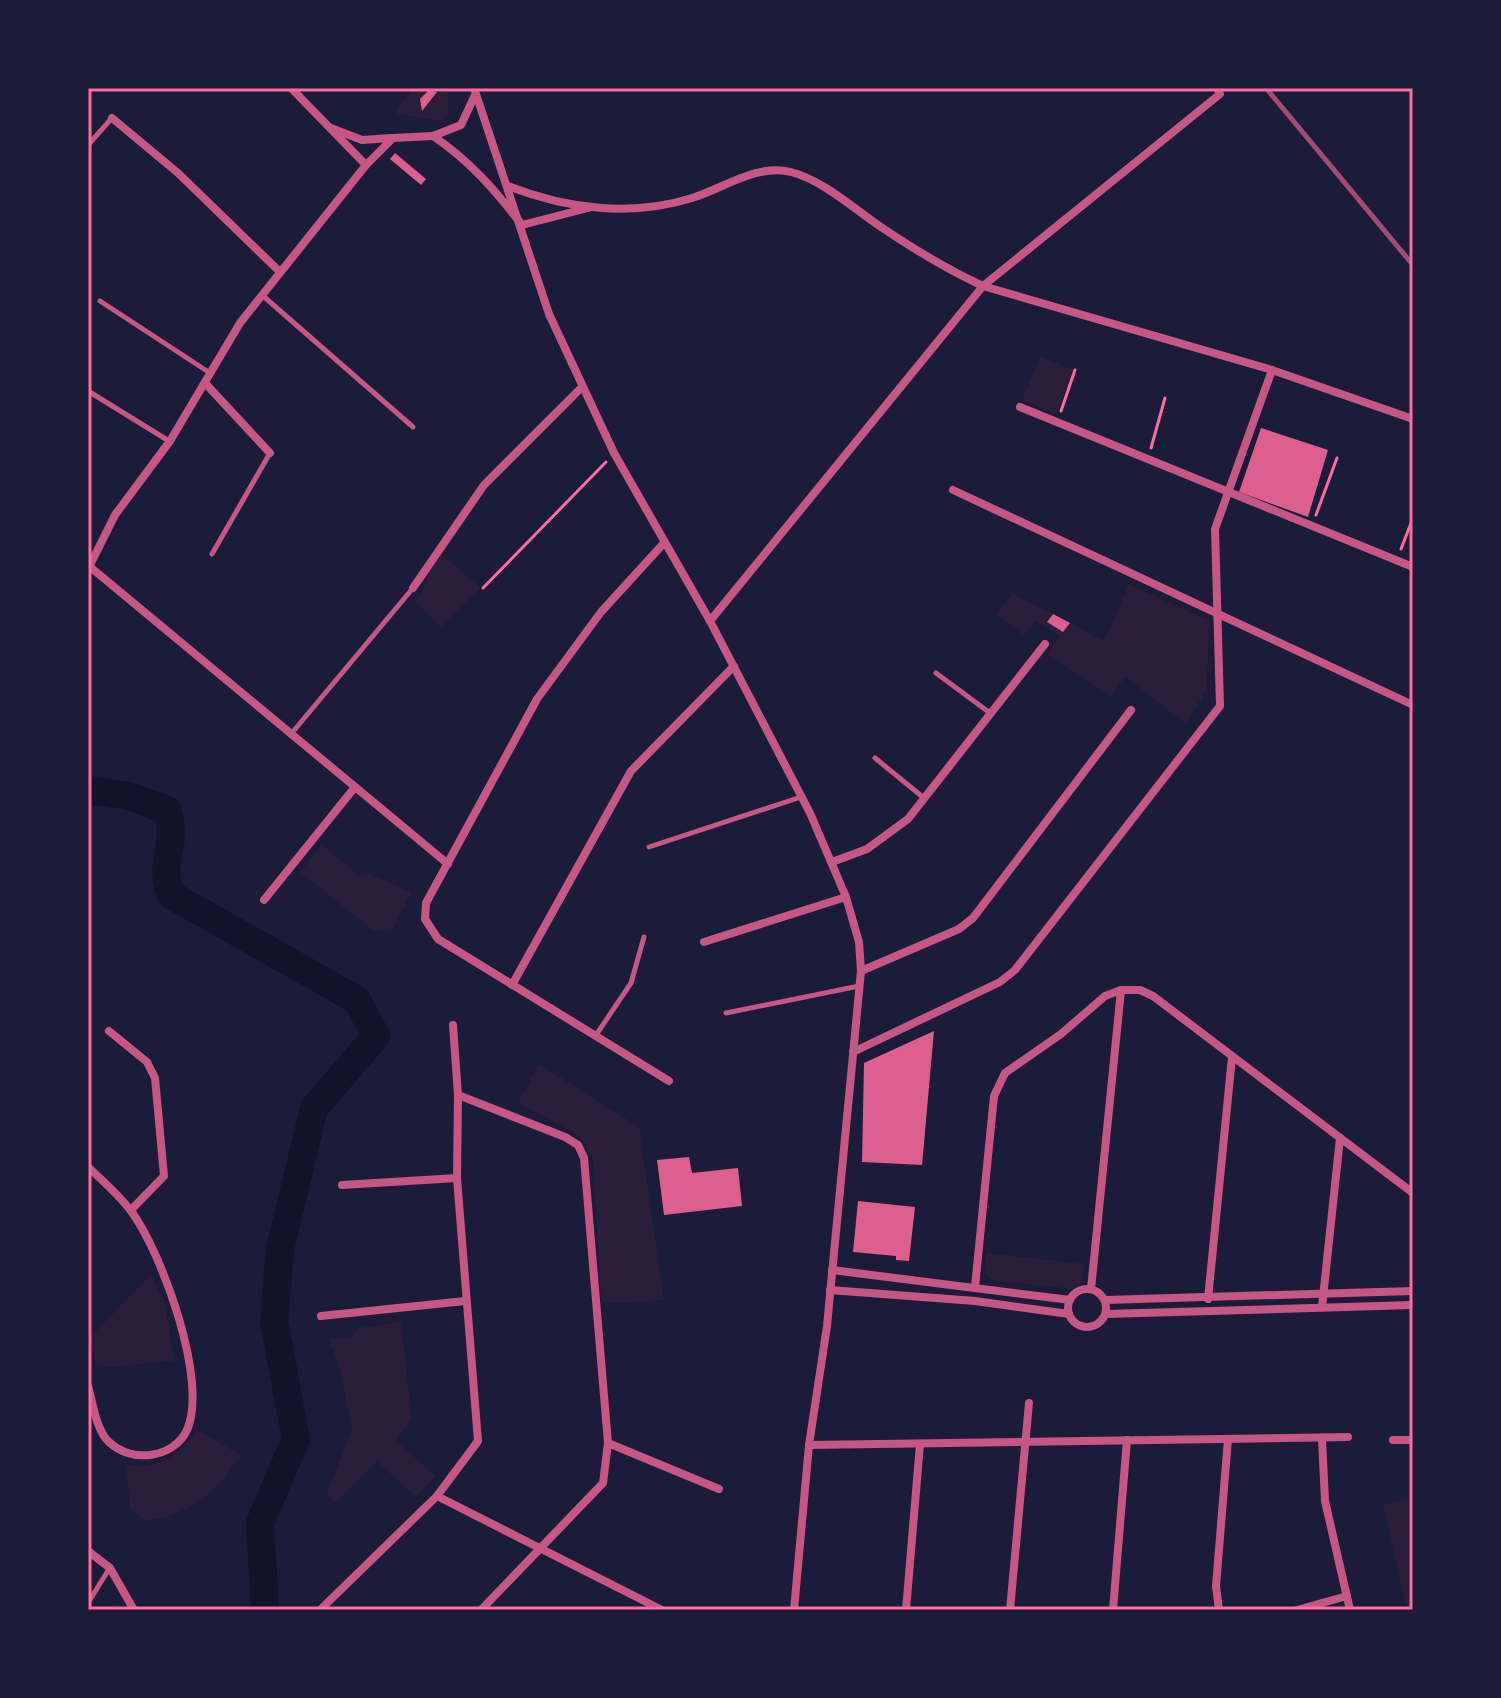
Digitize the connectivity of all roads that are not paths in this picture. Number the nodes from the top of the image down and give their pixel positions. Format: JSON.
{"nodes":[{"id":1,"x":291,"y":88,"type":"edge"},
{"id":2,"x":1217,"y":88,"type":"edge"},
{"id":3,"x":474,"y":92,"type":"edge"},
{"id":4,"x":112,"y":118,"type":"joint"},
{"id":5,"x":324,"y":124,"type":"junction"},
{"id":6,"x":433,"y":136,"type":"junction"},
{"id":7,"x":393,"y":138,"type":"junction"},
{"id":8,"x":88,"y":145,"type":"edge"},
{"id":9,"x":366,"y":165,"type":"junction"},
{"id":10,"x":508,"y":186,"type":"junction"},
{"id":11,"x":590,"y":207,"type":"junction"},
{"id":12,"x":522,"y":225,"type":"junction"},
{"id":13,"x":280,"y":272,"type":"junction"},
{"id":14,"x":983,"y":286,"type":"junction"},
{"id":15,"x":262,"y":295,"type":"junction"},
{"id":16,"x":100,"y":301,"type":"dead end"},
{"id":17,"x":1272,"y":370,"type":"junction"},
{"id":18,"x":210,"y":374,"type":"junction"},
{"id":19,"x":205,"y":383,"type":"junction"},
{"id":20,"x":582,"y":387,"type":"junction"},
{"id":21,"x":88,"y":391,"type":"edge"},
{"id":22,"x":1020,"y":407,"type":"dead end"},
{"id":23,"x":1413,"y":419,"type":"edge"},
{"id":24,"x":413,"y":427,"type":"dead end"},
{"id":25,"x":170,"y":441,"type":"junction"},
{"id":26,"x":270,"y":453,"type":"joint"},
{"id":27,"x":953,"y":490,"type":"dead end"},
{"id":28,"x":1230,"y":492,"type":"junction"},
{"id":29,"x":664,"y":543,"type":"junction"},
{"id":30,"x":212,"y":554,"type":"dead end"},
{"id":31,"x":1413,"y":567,"type":"edge"},
{"id":32,"x":88,"y":568,"type":"edge"},
{"id":33,"x":413,"y":588,"type":"joint"},
{"id":34,"x":1219,"y":613,"type":"junction"},
{"id":35,"x":710,"y":621,"type":"junction"},
{"id":36,"x":1045,"y":644,"type":"dead end"},
{"id":37,"x":734,"y":666,"type":"junction"},
{"id":38,"x":936,"y":673,"type":"dead end"},
{"id":39,"x":1413,"y":705,"type":"edge"},
{"id":40,"x":1131,"y":710,"type":"dead end"},
{"id":41,"x":991,"y":714,"type":"junction"},
{"id":42,"x":291,"y":734,"type":"junction"},
{"id":43,"x":875,"y":758,"type":"dead end"},
{"id":44,"x":355,"y":787,"type":"junction"},
{"id":45,"x":801,"y":797,"type":"junction"},
{"id":46,"x":926,"y":799,"type":"junction"},
{"id":47,"x":649,"y":847,"type":"dead end"},
{"id":48,"x":832,"y":862,"type":"junction"},
{"id":49,"x":448,"y":864,"type":"junction"},
{"id":50,"x":846,"y":897,"type":"junction"},
{"id":51,"x":264,"y":900,"type":"dead end"},
{"id":52,"x":644,"y":937,"type":"dead end"},
{"id":53,"x":704,"y":942,"type":"dead end"},
{"id":54,"x":861,"y":971,"type":"junction"},
{"id":55,"x":512,"y":985,"type":"junction"},
{"id":56,"x":860,"y":986,"type":"junction"},
{"id":57,"x":1121,"y":990,"type":"junction"},
{"id":58,"x":726,"y":1013,"type":"dead end"},
{"id":59,"x":453,"y":1025,"type":"dead end"},
{"id":60,"x":109,"y":1031,"type":"dead end"},
{"id":61,"x":596,"y":1035,"type":"junction"},
{"id":62,"x":853,"y":1052,"type":"junction"},
{"id":63,"x":1232,"y":1057,"type":"junction"},
{"id":64,"x":669,"y":1081,"type":"dead end"},
{"id":65,"x":458,"y":1095,"type":"junction"},
{"id":66,"x":1340,"y":1138,"type":"junction"},
{"id":67,"x":88,"y":1167,"type":"edge"},
{"id":68,"x":457,"y":1178,"type":"junction"},
{"id":69,"x":342,"y":1185,"type":"dead end"},
{"id":70,"x":1413,"y":1193,"type":"edge"},
{"id":71,"x":131,"y":1210,"type":"junction"},
{"id":72,"x":832,"y":1270,"type":"junction"},
{"id":73,"x":975,"y":1287,"type":"junction"},
{"id":74,"x":1091,"y":1289,"type":"junction"},
{"id":75,"x":830,"y":1290,"type":"junction"},
{"id":76,"x":1413,"y":1291,"type":"edge"},
{"id":77,"x":1323,"y":1292,"type":"junction"},
{"id":78,"x":1207,"y":1295,"type":"junction"},
{"id":79,"x":1070,"y":1300,"type":"junction"},
{"id":80,"x":1105,"y":1300,"type":"junction"},
{"id":81,"x":465,"y":1301,"type":"junction"},
{"id":82,"x":975,"y":1301,"type":"junction"},
{"id":83,"x":1413,"y":1305,"type":"edge"},
{"id":84,"x":1322,"y":1307,"type":"junction"},
{"id":85,"x":1208,"y":1308,"type":"junction"},
{"id":86,"x":1069,"y":1314,"type":"junction"},
{"id":87,"x":1106,"y":1314,"type":"junction"},
{"id":88,"x":321,"y":1316,"type":"dead end"},
{"id":89,"x":88,"y":1386,"type":"edge"},
{"id":90,"x":1029,"y":1403,"type":"dead end"},
{"id":91,"x":1348,"y":1437,"type":"dead end"},
{"id":92,"x":1228,"y":1439,"type":"junction"},
{"id":93,"x":1322,"y":1439,"type":"junction"},
{"id":94,"x":1127,"y":1440,"type":"junction"},
{"id":95,"x":1393,"y":1440,"type":"dead end"},
{"id":96,"x":1413,"y":1440,"type":"edge"},
{"id":97,"x":1025,"y":1441,"type":"junction"},
{"id":98,"x":608,"y":1443,"type":"junction"},
{"id":99,"x":920,"y":1444,"type":"junction"},
{"id":100,"x":809,"y":1445,"type":"junction"},
{"id":101,"x":719,"y":1489,"type":"dead end"},
{"id":102,"x":437,"y":1496,"type":"junction"},
{"id":103,"x":542,"y":1548,"type":"junction"},
{"id":104,"x":88,"y":1551,"type":"edge"},
{"id":105,"x":110,"y":1568,"type":"junction"},
{"id":106,"x":1347,"y":1596,"type":"junction"},
{"id":107,"x":88,"y":1603,"type":"edge"},
{"id":108,"x":648,"y":1608,"type":"edge"},
{"id":109,"x":134,"y":1610,"type":"edge"},
{"id":110,"x":320,"y":1610,"type":"edge"},
{"id":111,"x":481,"y":1610,"type":"edge"},
{"id":112,"x":662,"y":1610,"type":"edge"},
{"id":113,"x":794,"y":1610,"type":"edge"},
{"id":114,"x":906,"y":1610,"type":"edge"},
{"id":115,"x":1010,"y":1610,"type":"edge"},
{"id":116,"x":1113,"y":1610,"type":"edge"},
{"id":117,"x":1219,"y":1610,"type":"edge"},
{"id":118,"x":1297,"y":1610,"type":"edge"},
{"id":119,"x":1350,"y":1610,"type":"edge"}],
"edges":[{"from":1,"to":5,"type":"street"},
{"from":2,"to":14,"type":"street"},
{"from":3,"to":6,"type":"street"},
{"from":3,"to":10,"type":"street"},
{"from":4,"to":8,"type":"lane"},
{"from":4,"to":13,"type":"street"},
{"from":5,"to":7,"type":"street"},
{"from":5,"to":9,"type":"street"},
{"from":6,"to":7,"type":"street"},
{"from":6,"to":12,"type":"street"},
{"from":7,"to":9,"type":"street"},
{"from":9,"to":13,"type":"street"},
{"from":10,"to":11,"type":"street"},
{"from":10,"to":12,"type":"street"},
{"from":11,"to":12,"type":"street"},
{"from":11,"to":14,"type":"street"},
{"from":12,"to":20,"type":"street"},
{"from":13,"to":15,"type":"street"},
{"from":14,"to":17,"type":"street"},
{"from":14,"to":35,"type":"street"},
{"from":15,"to":18,"type":"street"},
{"from":15,"to":24,"type":"lane"},
{"from":16,"to":18,"type":"lane"},
{"from":17,"to":23,"type":"street"},
{"from":17,"to":28,"type":"street"},
{"from":18,"to":19,"type":"street"},
{"from":19,"to":25,"type":"street"},
{"from":19,"to":26,"type":"street"},
{"from":20,"to":29,"type":"street"},
{"from":20,"to":33,"type":"street"},
{"from":21,"to":25,"type":"lane"},
{"from":22,"to":28,"type":"street"},
{"from":25,"to":32,"type":"street"},
{"from":26,"to":30,"type":"lane"},
{"from":27,"to":34,"type":"street"},
{"from":28,"to":31,"type":"street"},
{"from":28,"to":34,"type":"street"},
{"from":29,"to":35,"type":"street"},
{"from":29,"to":49,"type":"street"},
{"from":32,"to":42,"type":"street"},
{"from":33,"to":42,"type":"lane"},
{"from":34,"to":39,"type":"street"},
{"from":34,"to":62,"type":"street"},
{"from":35,"to":37,"type":"street"},
{"from":36,"to":41,"type":"street"},
{"from":37,"to":45,"type":"street"},
{"from":37,"to":55,"type":"street"},
{"from":38,"to":41,"type":"lane"},
{"from":40,"to":54,"type":"street"},
{"from":41,"to":46,"type":"street"},
{"from":42,"to":44,"type":"street"},
{"from":43,"to":46,"type":"lane"},
{"from":44,"to":49,"type":"street"},
{"from":44,"to":51,"type":"street"},
{"from":45,"to":47,"type":"lane"},
{"from":45,"to":48,"type":"street"},
{"from":46,"to":48,"type":"street"},
{"from":48,"to":50,"type":"street"},
{"from":49,"to":55,"type":"street"},
{"from":50,"to":53,"type":"street"},
{"from":50,"to":54,"type":"street"},
{"from":52,"to":61,"type":"lane"},
{"from":54,"to":56,"type":"street"},
{"from":55,"to":61,"type":"street"},
{"from":56,"to":58,"type":"lane"},
{"from":56,"to":62,"type":"street"},
{"from":57,"to":63,"type":"street"},
{"from":57,"to":73,"type":"street"},
{"from":57,"to":74,"type":"street"},
{"from":59,"to":65,"type":"street"},
{"from":60,"to":71,"type":"street"},
{"from":61,"to":64,"type":"street"},
{"from":62,"to":72,"type":"street"},
{"from":63,"to":66,"type":"street"},
{"from":63,"to":78,"type":"street"},
{"from":65,"to":68,"type":"street"},
{"from":65,"to":98,"type":"street"},
{"from":66,"to":70,"type":"street"},
{"from":66,"to":77,"type":"street"},
{"from":67,"to":71,"type":"street"},
{"from":68,"to":69,"type":"street"},
{"from":68,"to":81,"type":"street"},
{"from":71,"to":89,"type":"street"},
{"from":72,"to":73,"type":"street"},
{"from":72,"to":75,"type":"street"},
{"from":73,"to":79,"type":"street"},
{"from":73,"to":82,"type":"lane"},
{"from":74,"to":79,"type":"street"},
{"from":74,"to":80,"type":"street"},
{"from":75,"to":82,"type":"street"},
{"from":75,"to":100,"type":"street"},
{"from":76,"to":77,"type":"street"},
{"from":77,"to":78,"type":"street"},
{"from":77,"to":84,"type":"street"},
{"from":78,"to":80,"type":"street"},
{"from":78,"to":85,"type":"street"},
{"from":79,"to":86,"type":"street"},
{"from":80,"to":87,"type":"street"},
{"from":81,"to":88,"type":"street"},
{"from":81,"to":102,"type":"street"},
{"from":82,"to":86,"type":"street"},
{"from":83,"to":84,"type":"street"},
{"from":84,"to":85,"type":"street"},
{"from":85,"to":87,"type":"street"},
{"from":86,"to":87,"type":"street"},
{"from":90,"to":97,"type":"street"},
{"from":91,"to":93,"type":"street"},
{"from":92,"to":93,"type":"street"},
{"from":92,"to":94,"type":"street"},
{"from":92,"to":117,"type":"street"},
{"from":93,"to":106,"type":"street"},
{"from":94,"to":97,"type":"street"},
{"from":94,"to":116,"type":"street"},
{"from":95,"to":96,"type":"street"},
{"from":97,"to":99,"type":"street"},
{"from":97,"to":115,"type":"street"},
{"from":98,"to":101,"type":"street"},
{"from":98,"to":103,"type":"street"},
{"from":99,"to":100,"type":"street"},
{"from":99,"to":114,"type":"street"},
{"from":100,"to":113,"type":"street"},
{"from":102,"to":103,"type":"street"},
{"from":102,"to":110,"type":"street"},
{"from":103,"to":108,"type":"street"},
{"from":103,"to":111,"type":"street"},
{"from":104,"to":105,"type":"street"},
{"from":105,"to":107,"type":"lane"},
{"from":105,"to":109,"type":"street"},
{"from":106,"to":118,"type":"street"},
{"from":106,"to":119,"type":"street"},
{"from":108,"to":112,"type":"street"}]}
